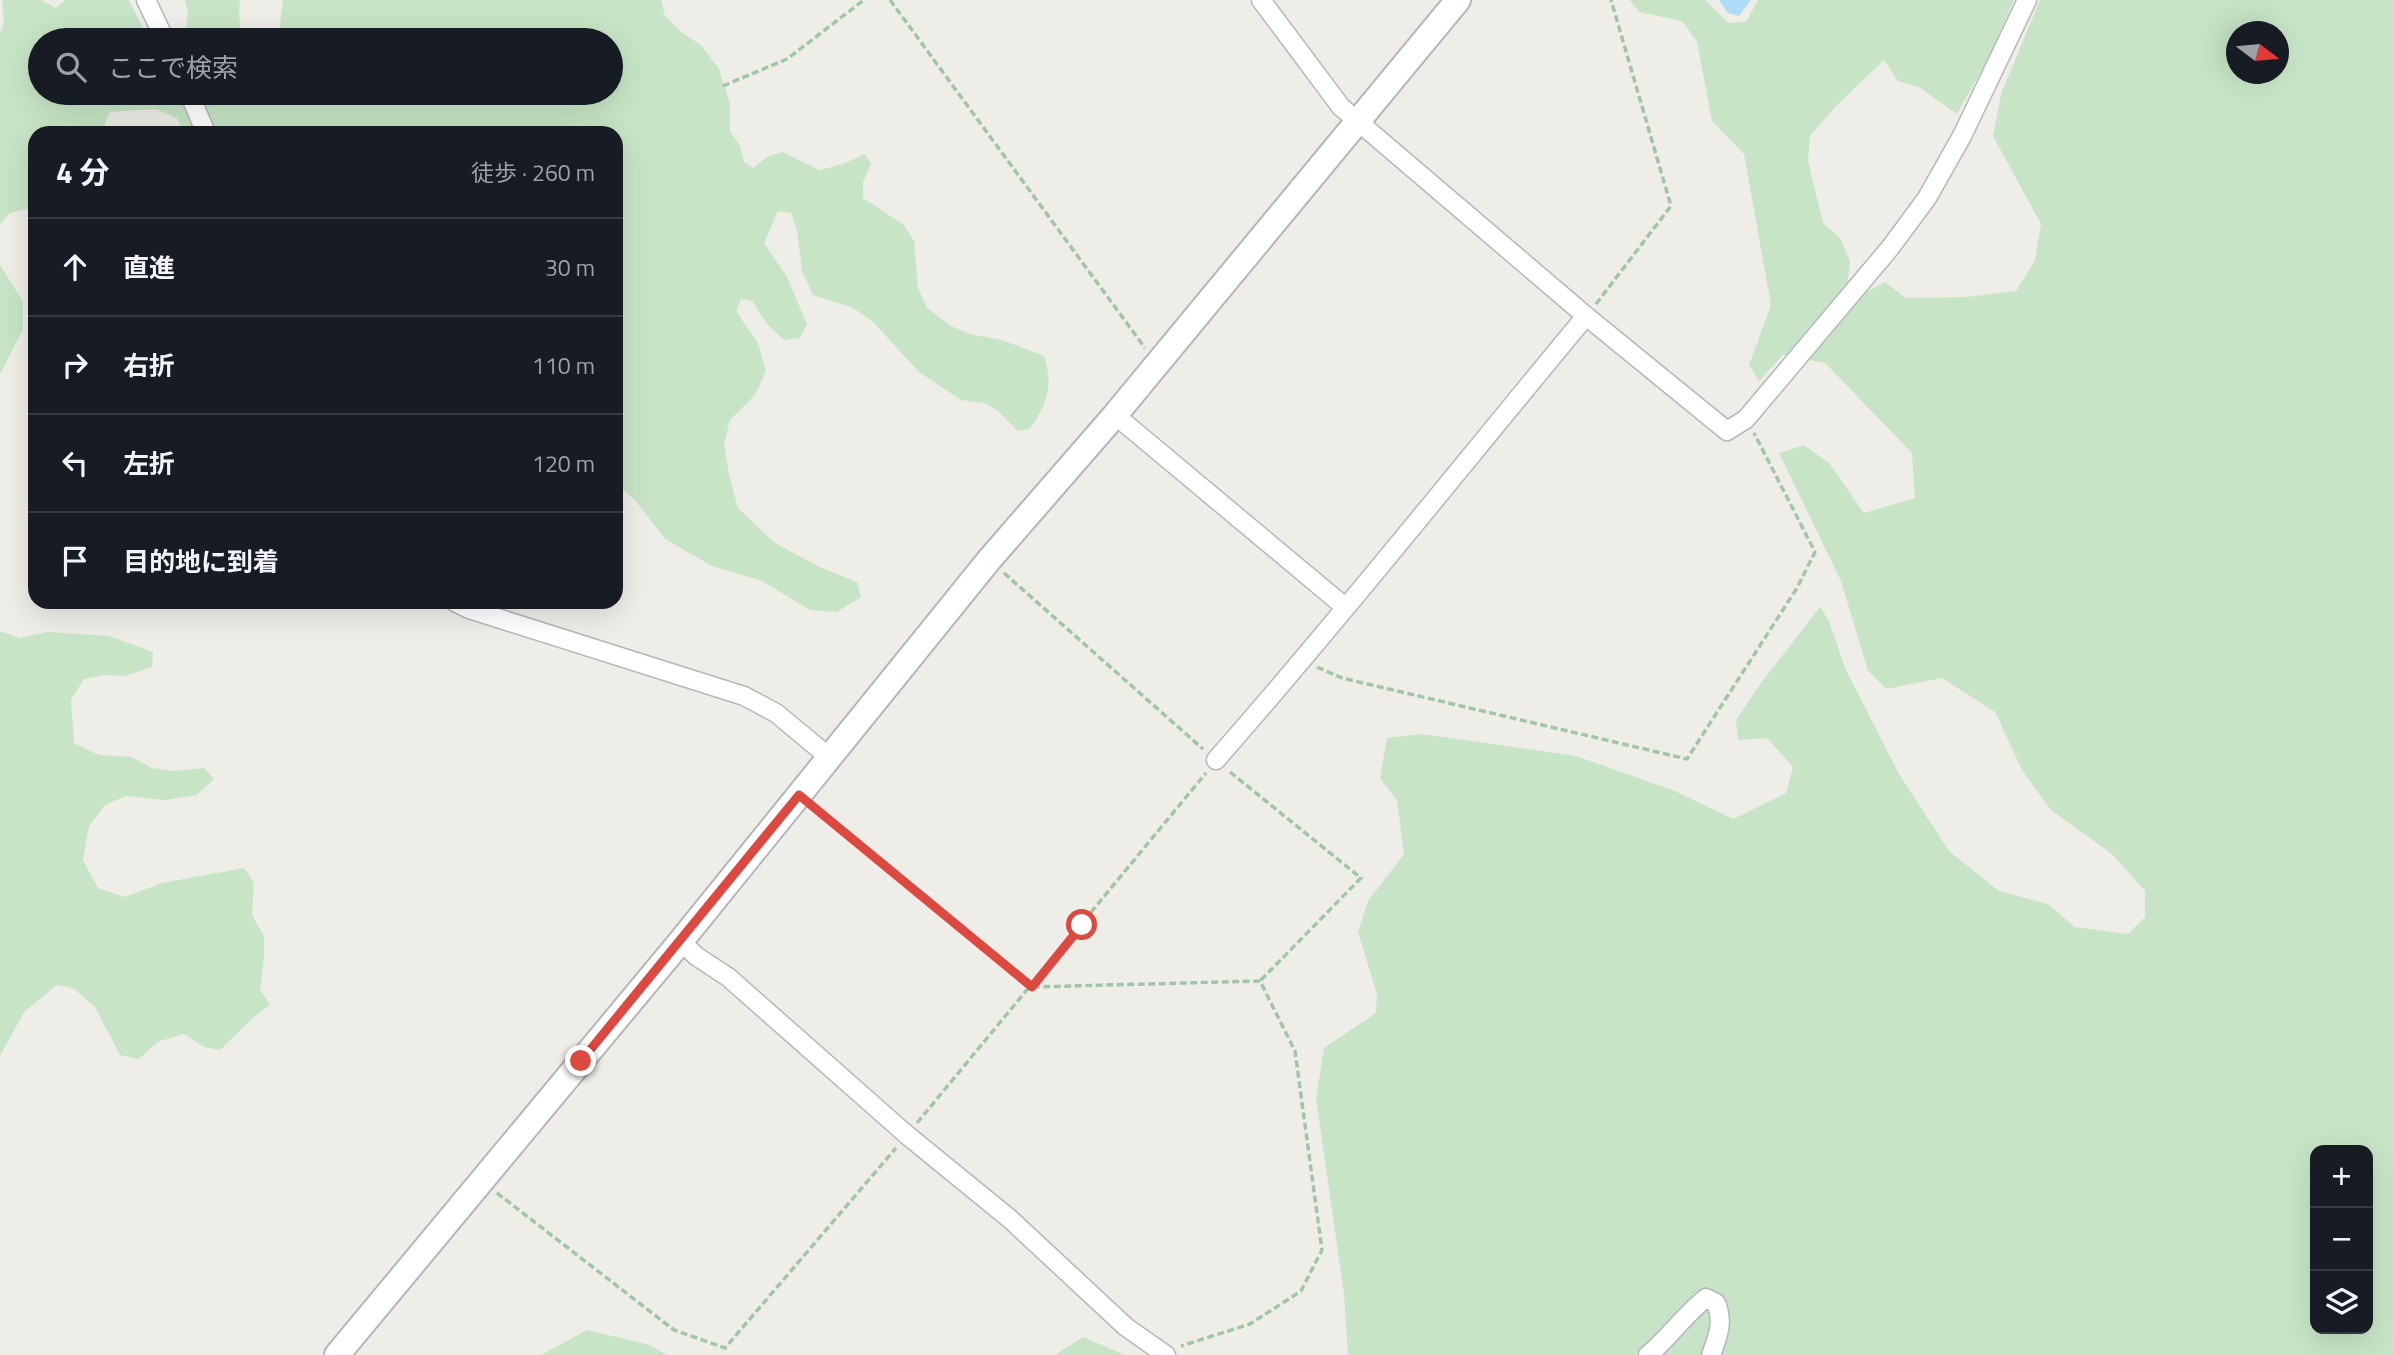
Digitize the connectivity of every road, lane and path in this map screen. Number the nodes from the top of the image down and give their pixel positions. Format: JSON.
{"nodes":[{"id":1,"x":146,"y":0,"type":"edge"},
{"id":2,"x":864,"y":0,"type":"edge"},
{"id":3,"x":890,"y":0,"type":"edge"},
{"id":4,"x":1261,"y":0,"type":"edge"},
{"id":5,"x":1458,"y":0,"type":"edge"},
{"id":6,"x":1611,"y":0,"type":"edge"},
{"id":7,"x":2027,"y":0,"type":"edge"},
{"id":8,"x":159,"y":28,"type":"edge"},
{"id":9,"x":723,"y":86,"type":"dead end"},
{"id":10,"x":194,"y":105,"type":"edge"},
{"id":11,"x":1358,"y":121,"type":"junction"},
{"id":12,"x":203,"y":126,"type":"edge"},
{"id":13,"x":1586,"y":316,"type":"junction"},
{"id":14,"x":1159,"y":362,"type":"junction"},
{"id":15,"x":1115,"y":415,"type":"junction"},
{"id":16,"x":1746,"y":419,"type":"junction"},
{"id":17,"x":989,"y":560,"type":"junction"},
{"id":18,"x":1345,"y":607,"type":"junction"},
{"id":19,"x":469,"y":609,"type":"edge"},
{"id":20,"x":1303,"y":661,"type":"junction"},
{"id":21,"x":828,"y":757,"type":"junction"},
{"id":22,"x":1216,"y":761,"type":"junction"},
{"id":23,"x":799,"y":795,"type":"junction"},
{"id":24,"x":681,"y":941,"type":"junction"},
{"id":25,"x":1260,"y":981,"type":"junction"},
{"id":26,"x":1032,"y":987,"type":"junction"},
{"id":27,"x":907,"y":1135,"type":"junction"},
{"id":28,"x":481,"y":1181,"type":"junction"},
{"id":29,"x":1164,"y":1354,"type":"edge"},
{"id":30,"x":337,"y":1355,"type":"edge"},
{"id":31,"x":1648,"y":1355,"type":"edge"},
{"id":32,"x":1711,"y":1355,"type":"edge"}],
"edges":[{"from":1,"to":8,"type":"street"},
{"from":2,"to":9,"type":"path"},
{"from":3,"to":14,"type":"path"},
{"from":4,"to":11,"type":"street"},
{"from":5,"to":11,"type":"street"},
{"from":6,"to":13,"type":"path"},
{"from":7,"to":16,"type":"street"},
{"from":10,"to":12,"type":"street"},
{"from":11,"to":13,"type":"street"},
{"from":11,"to":14,"type":"street"},
{"from":13,"to":16,"type":"street"},
{"from":13,"to":18,"type":"street"},
{"from":14,"to":15,"type":"street"},
{"from":15,"to":17,"type":"street"},
{"from":15,"to":18,"type":"street"},
{"from":16,"to":20,"type":"path"},
{"from":17,"to":21,"type":"street"},
{"from":17,"to":22,"type":"path"},
{"from":18,"to":20,"type":"street"},
{"from":19,"to":21,"type":"street"},
{"from":20,"to":22,"type":"street"},
{"from":21,"to":23,"type":"street"},
{"from":22,"to":25,"type":"path"},
{"from":22,"to":26,"type":"path"},
{"from":23,"to":24,"type":"street"},
{"from":23,"to":26,"type":"path"},
{"from":24,"to":27,"type":"street"},
{"from":24,"to":28,"type":"street"},
{"from":25,"to":26,"type":"path"},
{"from":25,"to":29,"type":"path"},
{"from":26,"to":27,"type":"path"},
{"from":27,"to":28,"type":"path"},
{"from":27,"to":29,"type":"street"},
{"from":28,"to":30,"type":"street"},
{"from":31,"to":32,"type":"street"}]}
